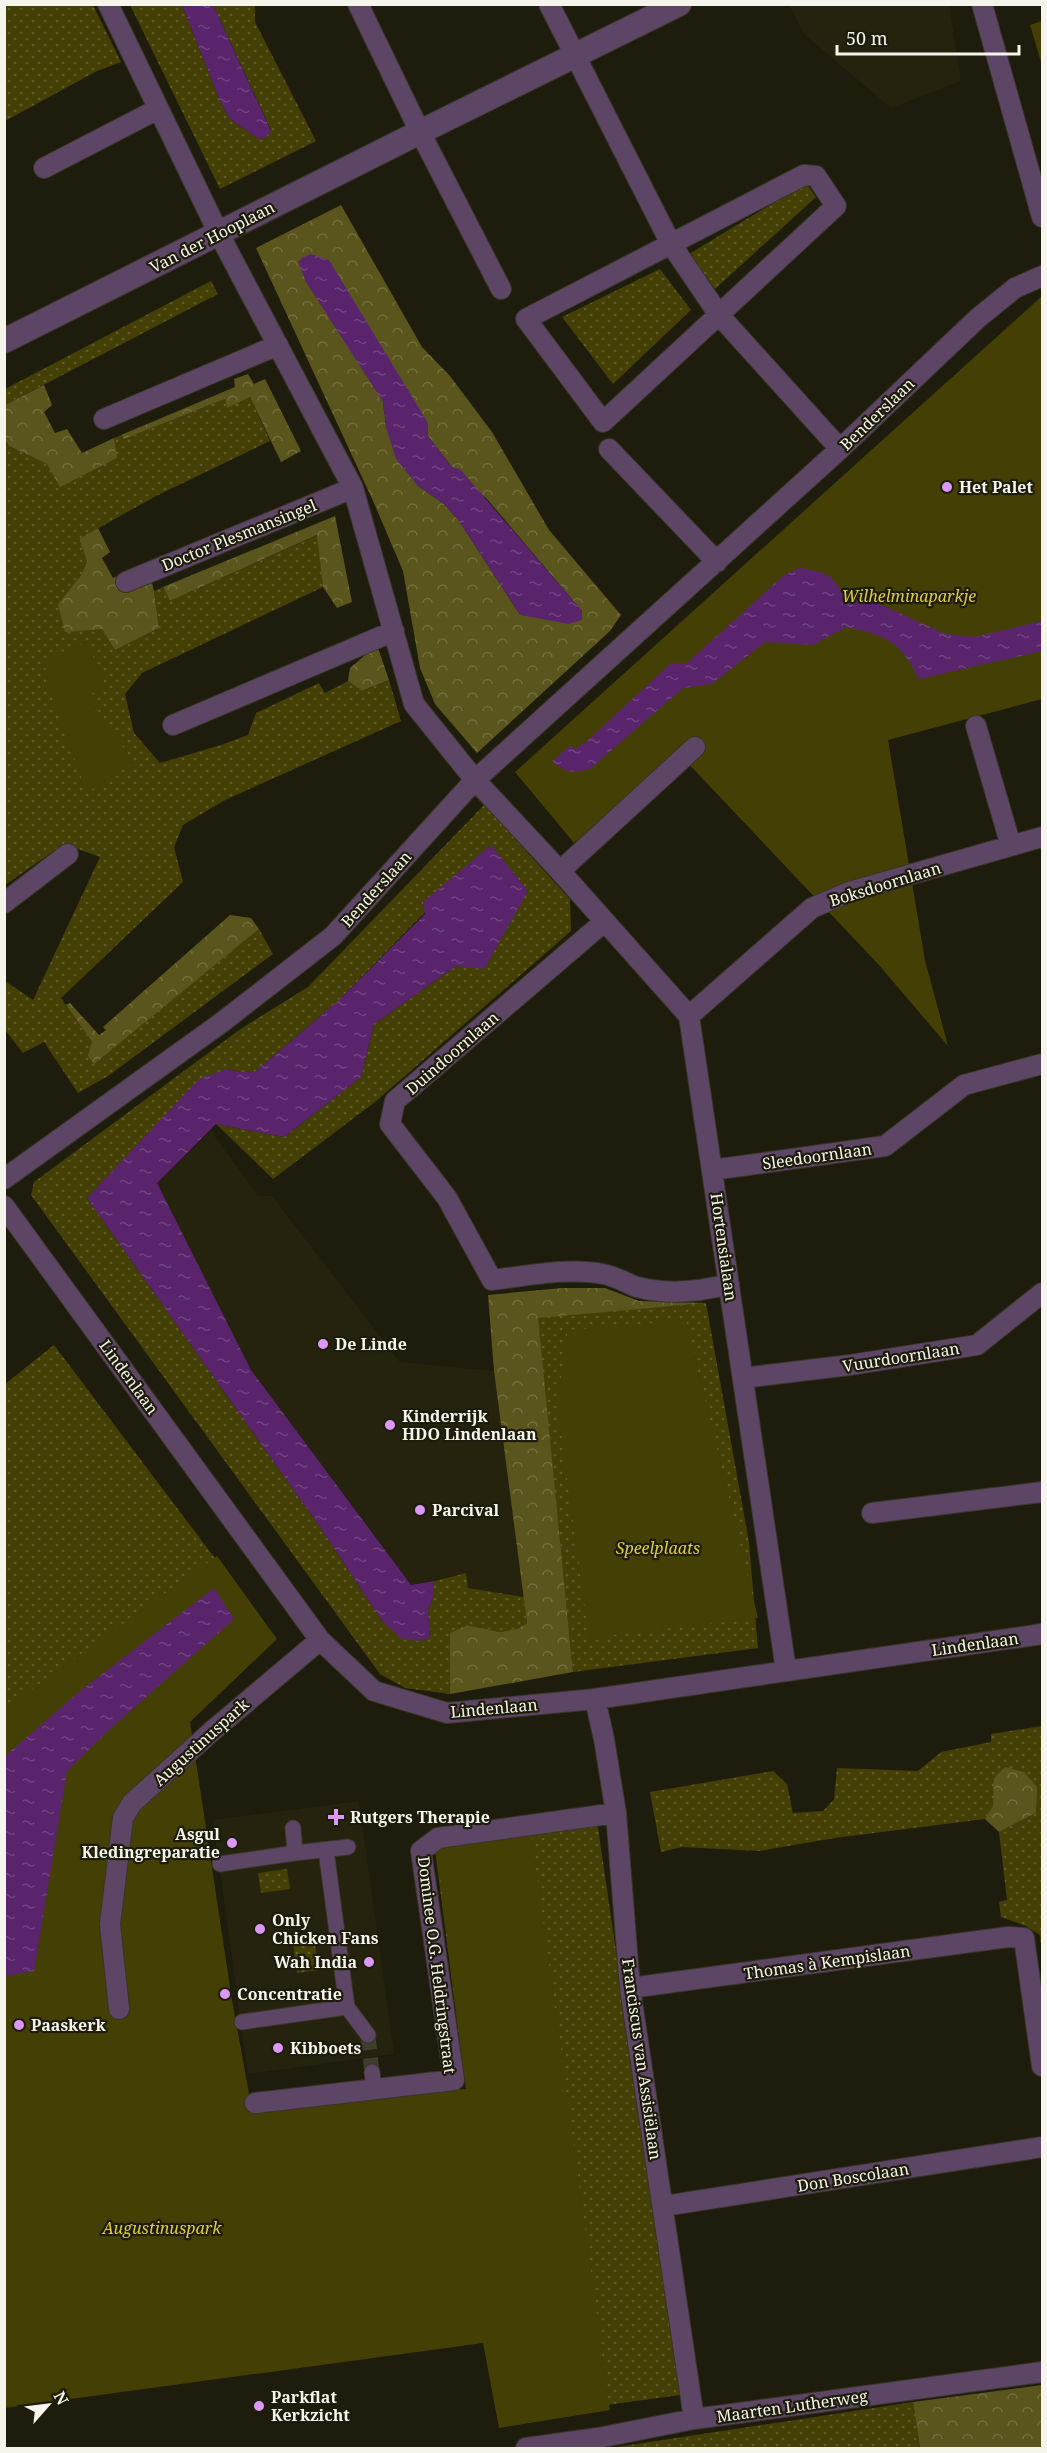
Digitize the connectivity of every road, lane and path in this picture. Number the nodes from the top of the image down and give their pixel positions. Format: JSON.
{"nodes":[{"id":1,"x":108,"y":4,"type":"edge"},
{"id":2,"x":358,"y":4,"type":"edge"},
{"id":3,"x":549,"y":4,"type":"edge"},
{"id":4,"x":679,"y":4,"type":"edge"},
{"id":5,"x":982,"y":4,"type":"edge"},
{"id":6,"x":575,"y":57,"type":"junction"},
{"id":7,"x":158,"y":109,"type":"junction"},
{"id":8,"x":420,"y":132,"type":"junction"},
{"id":9,"x":44,"y":168,"type":"dead end"},
{"id":10,"x":1042,"y":217,"type":"edge"},
{"id":11,"x":219,"y":234,"type":"junction"},
{"id":12,"x":671,"y":244,"type":"junction"},
{"id":13,"x":1042,"y":276,"type":"edge"},
{"id":14,"x":501,"y":288,"type":"dead end"},
{"id":15,"x":719,"y":315,"type":"junction"},
{"id":16,"x":4,"y":341,"type":"edge"},
{"id":17,"x":278,"y":345,"type":"junction"},
{"id":18,"x":104,"y":419,"type":"dead end"},
{"id":19,"x":609,"y":449,"type":"dead end"},
{"id":20,"x":840,"y":449,"type":"junction"},
{"id":21,"x":353,"y":488,"type":"junction"},
{"id":22,"x":717,"y":562,"type":"junction"},
{"id":23,"x":126,"y":582,"type":"dead end"},
{"id":24,"x":394,"y":631,"type":"junction"},
{"id":25,"x":173,"y":725,"type":"dead end"},
{"id":26,"x":976,"y":726,"type":"dead end"},
{"id":27,"x":695,"y":747,"type":"dead end"},
{"id":28,"x":474,"y":780,"type":"junction"},
{"id":29,"x":1042,"y":837,"type":"edge"},
{"id":30,"x":1011,"y":846,"type":"junction"},
{"id":31,"x":68,"y":854,"type":"dead end"},
{"id":32,"x":560,"y":871,"type":"junction"},
{"id":33,"x":4,"y":903,"type":"edge"},
{"id":34,"x":604,"y":922,"type":"junction"},
{"id":35,"x":689,"y":1016,"type":"junction"},
{"id":36,"x":1042,"y":1064,"type":"edge"},
{"id":37,"x":712,"y":1170,"type":"junction"},
{"id":38,"x":4,"y":1179,"type":"edge"},
{"id":39,"x":4,"y":1206,"type":"edge"},
{"id":40,"x":729,"y":1284,"type":"junction"},
{"id":41,"x":1042,"y":1293,"type":"edge"},
{"id":42,"x":743,"y":1378,"type":"junction"},
{"id":43,"x":1042,"y":1492,"type":"edge"},
{"id":44,"x":872,"y":1513,"type":"dead end"},
{"id":45,"x":1042,"y":1634,"type":"edge"},
{"id":46,"x":320,"y":1640,"type":"junction"},
{"id":47,"x":786,"y":1670,"type":"junction"},
{"id":48,"x":595,"y":1699,"type":"junction"},
{"id":49,"x":616,"y":1814,"type":"junction"},
{"id":50,"x":292,"y":1828,"type":"dead end"},
{"id":51,"x":348,"y":1847,"type":"dead end"},
{"id":52,"x":326,"y":1850,"type":"junction"},
{"id":53,"x":296,"y":1853,"type":"junction"},
{"id":54,"x":220,"y":1864,"type":"dead end"},
{"id":55,"x":630,"y":1988,"type":"junction"},
{"id":56,"x":347,"y":2007,"type":"junction"},
{"id":57,"x":119,"y":2009,"type":"dead end"},
{"id":58,"x":242,"y":2022,"type":"dead end"},
{"id":59,"x":368,"y":2035,"type":"tunnel mouth"},
{"id":60,"x":1042,"y":2066,"type":"edge"},
{"id":61,"x":255,"y":2103,"type":"dead end"},
{"id":62,"x":1042,"y":2147,"type":"edge"},
{"id":63,"x":664,"y":2206,"type":"junction"},
{"id":64,"x":1042,"y":2372,"type":"edge"},
{"id":65,"x":694,"y":2419,"type":"junction"},
{"id":66,"x":537,"y":2448,"type":"edge"}],
"edges":[{"from":1,"to":7,"type":"street"},
{"from":2,"to":8,"type":"street"},
{"from":3,"to":6,"type":"street"},
{"from":4,"to":6,"type":"street","name":"Van der Hooplaan"},
{"from":5,"to":10,"type":"street"},
{"from":6,"to":8,"type":"street","name":"Van der Hooplaan"},
{"from":6,"to":12,"type":"street"},
{"from":7,"to":9,"type":"street"},
{"from":7,"to":11,"type":"street"},
{"from":8,"to":11,"type":"street","name":"Van der Hooplaan"},
{"from":8,"to":14,"type":"street"},
{"from":11,"to":16,"type":"street","name":"Van der Hooplaan"},
{"from":11,"to":17,"type":"street"},
{"from":12,"to":15,"type":"street"},
{"from":12,"to":15,"type":"street"},
{"from":12,"to":15,"type":"street"},
{"from":13,"to":20,"type":"street","name":"Benderslaan"},
{"from":15,"to":20,"type":"street"},
{"from":17,"to":18,"type":"street"},
{"from":17,"to":21,"type":"street"},
{"from":19,"to":22,"type":"street"},
{"from":20,"to":22,"type":"street","name":"Benderslaan"},
{"from":21,"to":23,"type":"street","name":"Doctor Plesmansingel"},
{"from":21,"to":24,"type":"street"},
{"from":22,"to":28,"type":"street","name":"Benderslaan"},
{"from":24,"to":25,"type":"street"},
{"from":24,"to":28,"type":"street"},
{"from":26,"to":30,"type":"street"},
{"from":27,"to":32,"type":"street"},
{"from":28,"to":32,"type":"street"},
{"from":28,"to":38,"type":"street","name":"Benderslaan"},
{"from":29,"to":30,"type":"street","name":"Boksdoornlaan"},
{"from":30,"to":35,"type":"street","name":"Boksdoornlaan"},
{"from":31,"to":33,"type":"street"},
{"from":32,"to":34,"type":"street"},
{"from":34,"to":35,"type":"street"},
{"from":34,"to":40,"type":"street","name":"Duindoornlaan"},
{"from":35,"to":37,"type":"street","name":"Hortensialaan"},
{"from":36,"to":37,"type":"street","name":"Sleedoornlaan"},
{"from":37,"to":40,"type":"street","name":"Hortensialaan"},
{"from":39,"to":46,"type":"street","name":"Lindenlaan"},
{"from":40,"to":42,"type":"street","name":"Hortensialaan"},
{"from":41,"to":42,"type":"street","name":"Vuurdoornlaan"},
{"from":42,"to":47,"type":"street","name":"Hortensialaan"},
{"from":43,"to":44,"type":"street"},
{"from":45,"to":47,"type":"street","name":"Lindenlaan"},
{"from":46,"to":48,"type":"street","name":"Lindenlaan"},
{"from":46,"to":57,"type":"street","name":"Augustinuspark"},
{"from":47,"to":48,"type":"street","name":"Lindenlaan"},
{"from":48,"to":49,"type":"street","name":"Franciscus van Assisiëlaan"},
{"from":49,"to":55,"type":"street","name":"Franciscus van Assisiëlaan"},
{"from":49,"to":61,"type":"street","name":"Dominee O.G. Heldringstraat"},
{"from":50,"to":53,"type":"street"},
{"from":51,"to":52,"type":"street"},
{"from":52,"to":53,"type":"street"},
{"from":52,"to":56,"type":"street"},
{"from":53,"to":54,"type":"street"},
{"from":55,"to":60,"type":"street","name":"Thomas à Kempislaan"},
{"from":55,"to":63,"type":"street","name":"Franciscus van Assisiëlaan"},
{"from":56,"to":58,"type":"street"},
{"from":56,"to":59,"type":"street"},
{"from":62,"to":63,"type":"street","name":"Don Boscolaan"},
{"from":63,"to":65,"type":"street","name":"Franciscus van Assisiëlaan"},
{"from":64,"to":65,"type":"street","name":"Maarten Lutherweg"},
{"from":65,"to":66,"type":"street","name":"Maarten Lutherweg"}]}
